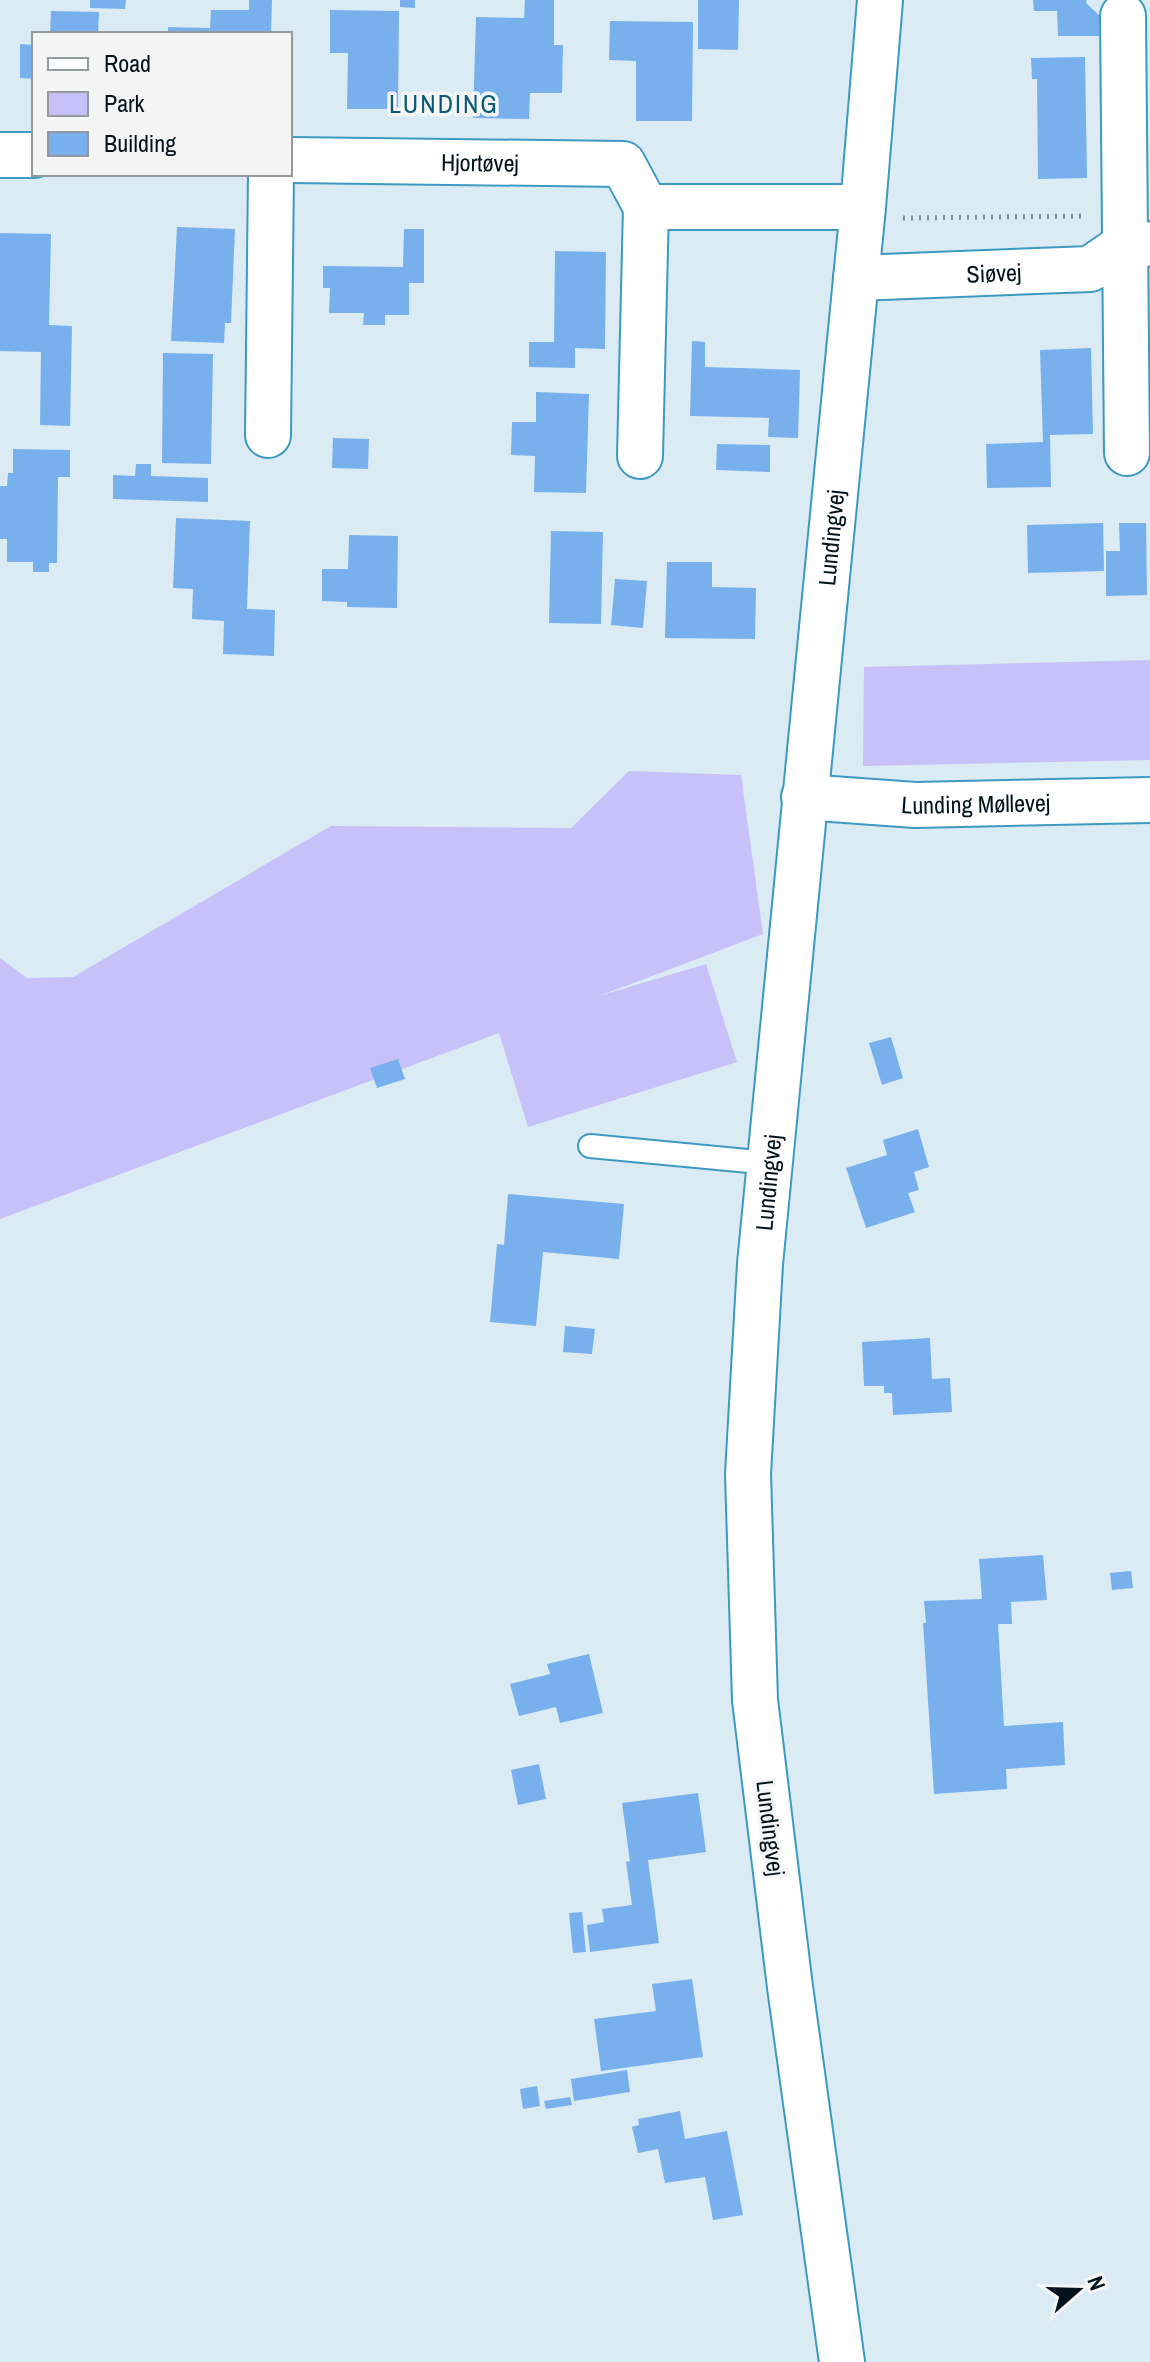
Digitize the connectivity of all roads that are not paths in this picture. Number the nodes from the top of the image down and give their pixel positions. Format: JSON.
{"nodes":[{"id":1,"x":880,"y":0,"type":"edge"},
{"id":2,"x":1123,"y":16,"type":"dead end"},
{"id":3,"x":0,"y":155,"type":"edge"},
{"id":4,"x":32,"y":155,"type":"edge"},
{"id":5,"x":292,"y":160,"type":"edge"},
{"id":6,"x":271,"y":176,"type":"edge"},
{"id":7,"x":646,"y":207,"type":"junction"},
{"id":8,"x":862,"y":213,"type":"junction"},
{"id":9,"x":1133,"y":235,"type":"edge"},
{"id":10,"x":856,"y":278,"type":"junction"},
{"id":11,"x":268,"y":435,"type":"dead end"},
{"id":12,"x":1127,"y":453,"type":"dead end"},
{"id":13,"x":640,"y":456,"type":"dead end"},
{"id":14,"x":804,"y":797,"type":"junction"},
{"id":15,"x":1150,"y":800,"type":"edge"},
{"id":16,"x":590,"y":1146,"type":"dead end"},
{"id":17,"x":770,"y":1163,"type":"junction"},
{"id":18,"x":842,"y":2362,"type":"edge"}],
"edges":[{"from":1,"to":8,"type":"street","name":"Lundingvej"},
{"from":2,"to":9,"type":"street"},
{"from":3,"to":4,"type":"street"},
{"from":5,"to":7,"type":"street","name":"Hjortøvej"},
{"from":6,"to":11,"type":"street"},
{"from":7,"to":8,"type":"street"},
{"from":7,"to":13,"type":"street","name":"Hjortøvej"},
{"from":8,"to":10,"type":"street","name":"Lundingvej"},
{"from":9,"to":10,"type":"street","name":"Siøvej"},
{"from":9,"to":12,"type":"street"},
{"from":10,"to":14,"type":"street","name":"Lundingvej"},
{"from":14,"to":15,"type":"street","name":"Lunding Møllevej"},
{"from":14,"to":17,"type":"street","name":"Lundingvej"},
{"from":16,"to":17,"type":"lane"},
{"from":17,"to":18,"type":"street","name":"Lundingvej"}]}
